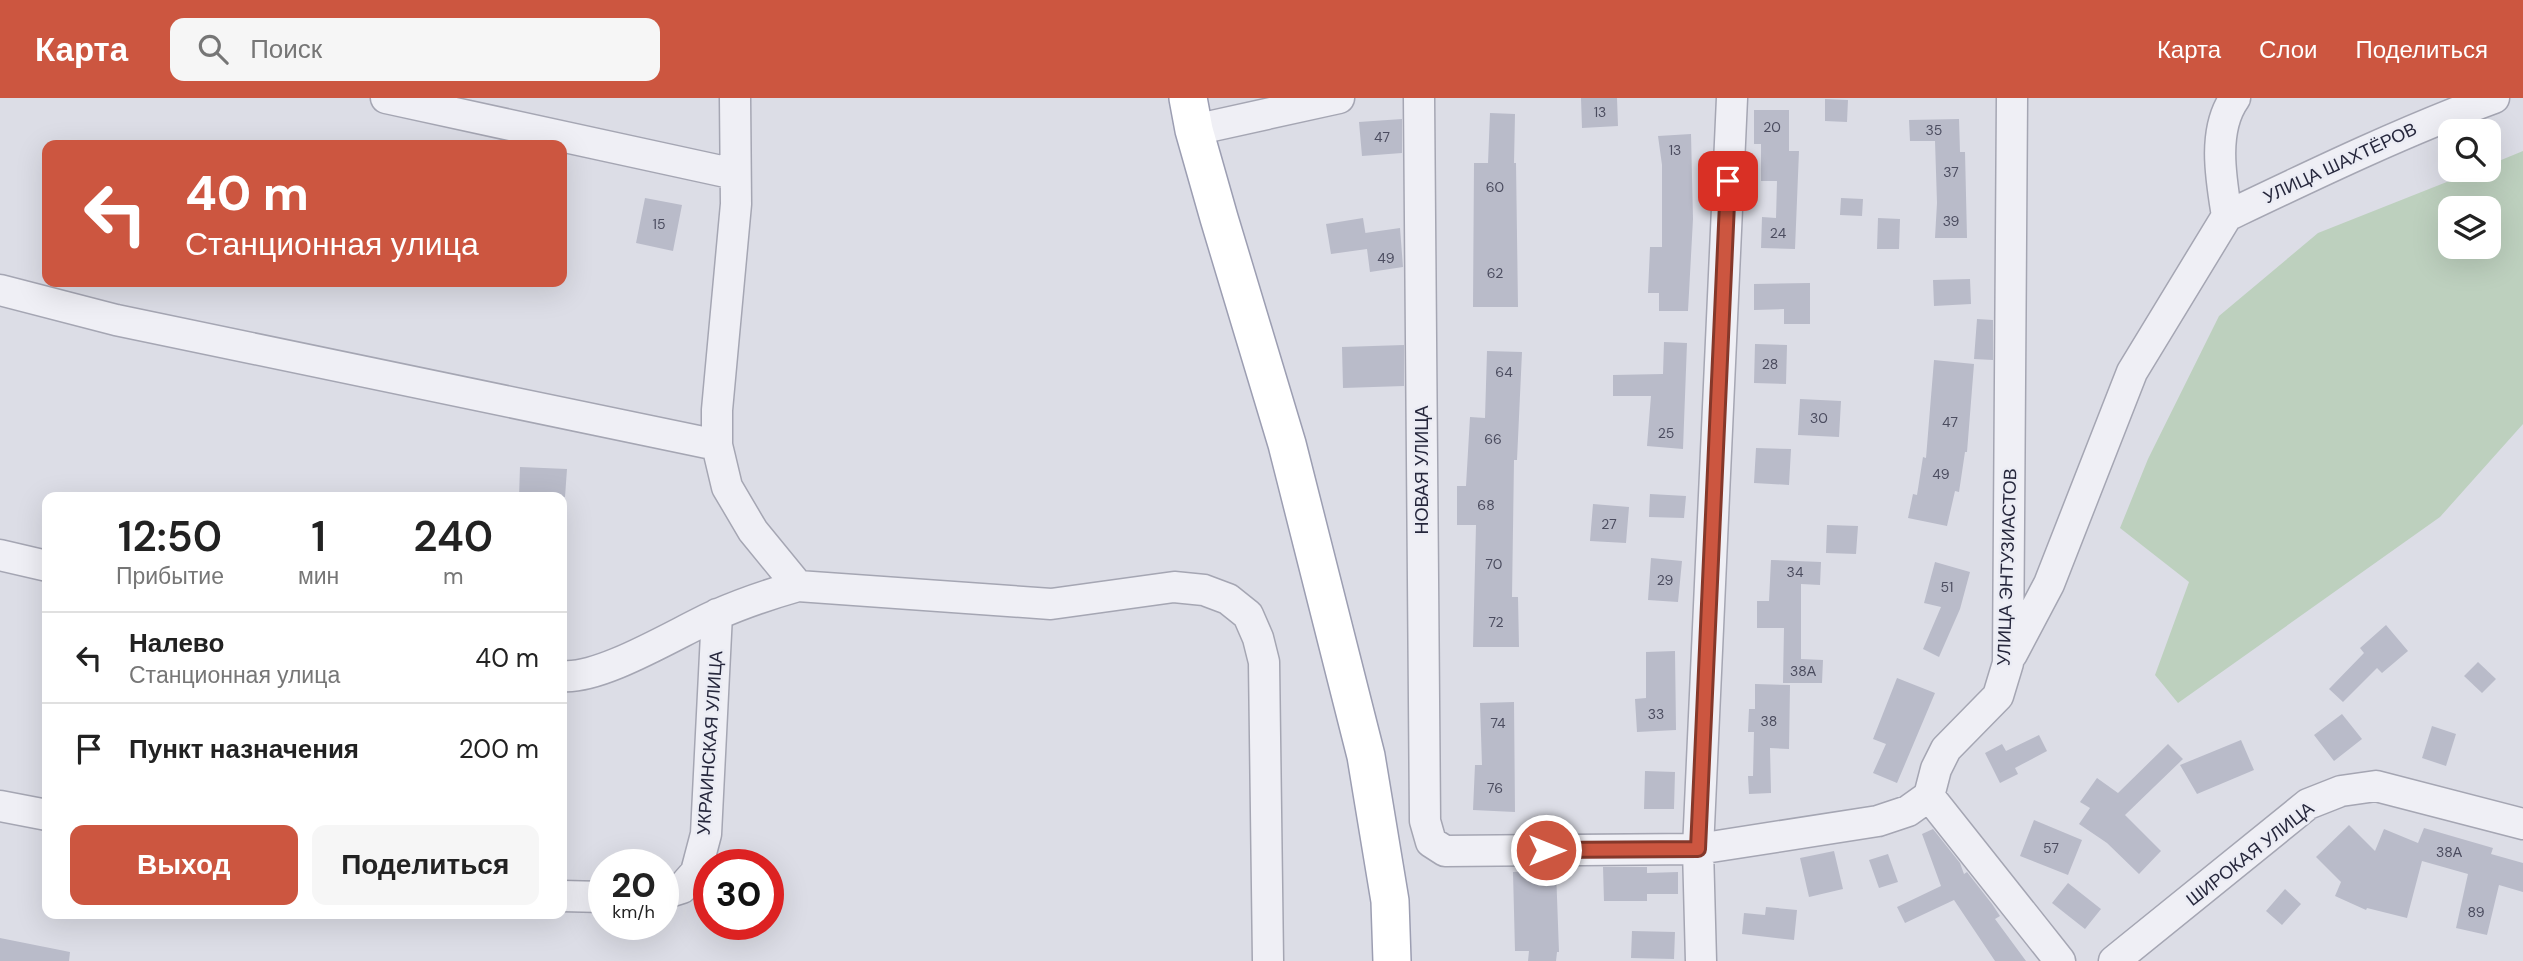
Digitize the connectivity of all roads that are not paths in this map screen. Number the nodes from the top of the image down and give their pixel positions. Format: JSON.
{"nodes":[{"id":1,"x":386,"y":98,"type":"edge"},
{"id":2,"x":735,"y":98,"type":"edge"},
{"id":3,"x":1339,"y":98,"type":"edge"},
{"id":4,"x":1419,"y":98,"type":"edge"},
{"id":5,"x":1732,"y":98,"type":"edge"},
{"id":6,"x":2012,"y":98,"type":"edge"},
{"id":7,"x":2235,"y":98,"type":"edge"},
{"id":8,"x":2494,"y":98,"type":"edge"},
{"id":9,"x":1191,"y":114,"type":"edge"},
{"id":10,"x":735,"y":174,"type":"junction"},
{"id":11,"x":2227,"y":216,"type":"junction"},
{"id":12,"x":0,"y":290,"type":"edge"},
{"id":13,"x":718,"y":445,"type":"junction"},
{"id":14,"x":0,"y":555,"type":"edge"},
{"id":15,"x":42,"y":565,"type":"edge"},
{"id":16,"x":798,"y":586,"type":"junction"},
{"id":17,"x":717,"y":614,"type":"junction"},
{"id":18,"x":2008,"y":663,"type":"junction"},
{"id":19,"x":567,"y":676,"type":"edge"},
{"id":20,"x":1929,"y":796,"type":"junction"},
{"id":21,"x":0,"y":806,"type":"edge"},
{"id":22,"x":42,"y":814,"type":"edge"},
{"id":23,"x":2523,"y":824,"type":"edge"},
{"id":24,"x":1698,"y":849,"type":"junction"},
{"id":25,"x":679,"y":889,"type":"edge"},
{"id":26,"x":567,"y":895,"type":"edge"},
{"id":27,"x":588,"y":896,"type":"edge"},
{"id":28,"x":1268,"y":961,"type":"edge"},
{"id":29,"x":1392,"y":961,"type":"edge"},
{"id":30,"x":1701,"y":961,"type":"edge"},
{"id":31,"x":2060,"y":961,"type":"edge"},
{"id":32,"x":2114,"y":961,"type":"edge"}],
"edges":[{"from":1,"to":10,"type":"street"},
{"from":2,"to":10,"type":"street"},
{"from":3,"to":9,"type":"street"},
{"from":4,"to":24,"type":"street","name":"НОВАЯ УЛИЦА"},
{"from":5,"to":24,"type":"street"},
{"from":6,"to":18,"type":"street","name":"УЛИЦА ЭНТУЗИАСТОВ"},
{"from":7,"to":11,"type":"street"},
{"from":8,"to":11,"type":"street","name":"УЛИЦА ШАХТЁРОВ"},
{"from":9,"to":29,"type":"main road"},
{"from":10,"to":13,"type":"street"},
{"from":11,"to":18,"type":"street"},
{"from":12,"to":13,"type":"street"},
{"from":13,"to":16,"type":"street"},
{"from":14,"to":15,"type":"street"},
{"from":16,"to":17,"type":"street"},
{"from":16,"to":28,"type":"street"},
{"from":17,"to":19,"type":"street"},
{"from":17,"to":25,"type":"street","name":"УКРАИНСКАЯ УЛИЦА"},
{"from":18,"to":20,"type":"street","name":"УЛИЦА ЭНТУЗИАСТОВ"},
{"from":20,"to":24,"type":"street"},
{"from":20,"to":31,"type":"street"},
{"from":21,"to":22,"type":"street"},
{"from":23,"to":32,"type":"street","name":"ШИРОКАЯ УЛИЦА"},
{"from":24,"to":30,"type":"street"},
{"from":26,"to":27,"type":"street"}]}
